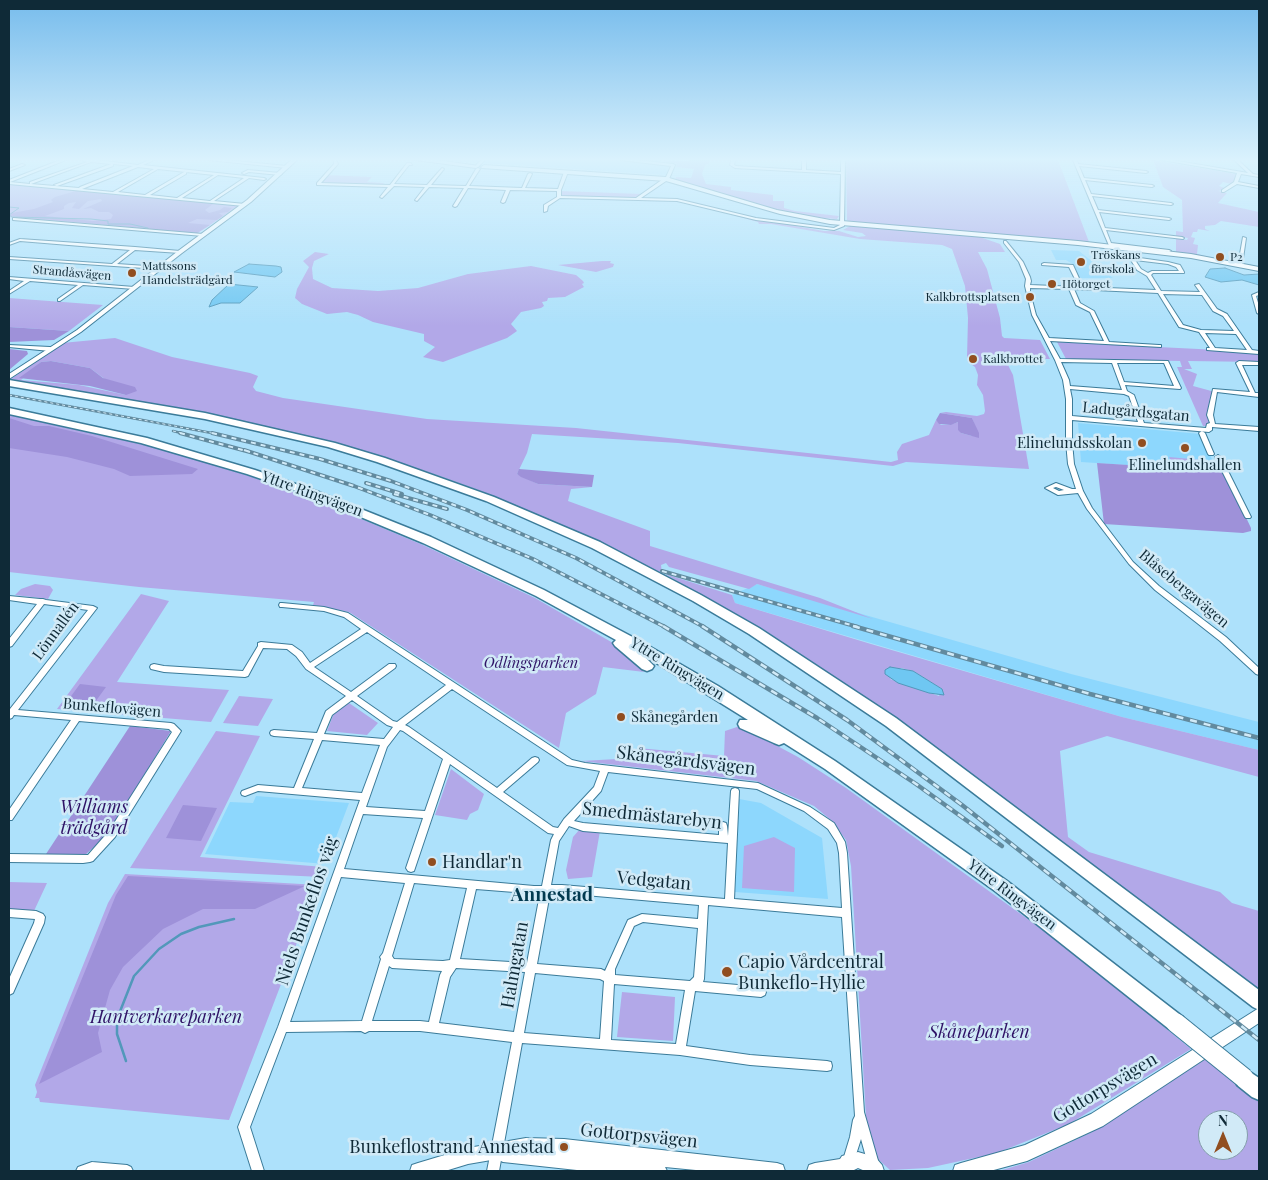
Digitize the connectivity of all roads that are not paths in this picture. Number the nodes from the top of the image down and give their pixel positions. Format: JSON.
{"nodes":[{"id":1,"x":230,"y":215,"type":"edge"},
{"id":2,"x":740,"y":215,"type":"edge"},
{"id":3,"x":789,"y":215,"type":"edge"},
{"id":4,"x":842,"y":215,"type":"edge"},
{"id":5,"x":1098,"y":215,"type":"edge"},
{"id":6,"x":1133,"y":215,"type":"edge"},
{"id":7,"x":14,"y":219,"type":"dead end"},
{"id":8,"x":1169,"y":219,"type":"dead end"},
{"id":9,"x":842,"y":224,"type":"junction"},
{"id":10,"x":1104,"y":230,"type":"junction"},
{"id":11,"x":201,"y":235,"type":"junction"},
{"id":12,"x":1182,"y":238,"type":"dead end"},
{"id":13,"x":1244,"y":238,"type":"dead end"},
{"id":14,"x":1003,"y":240,"type":"junction"},
{"id":15,"x":1016,"y":241,"type":"junction"},
{"id":16,"x":9,"y":244,"type":"edge"},
{"id":17,"x":1111,"y":245,"type":"junction"},
{"id":18,"x":135,"y":248,"type":"junction"},
{"id":19,"x":1130,"y":249,"type":"junction"},
{"id":20,"x":178,"y":251,"type":"junction"},
{"id":21,"x":1169,"y":251,"type":"dead end"},
{"id":22,"x":1014,"y":255,"type":"junction"},
{"id":23,"x":9,"y":258,"type":"edge"},
{"id":24,"x":1132,"y":258,"type":"junction"},
{"id":25,"x":113,"y":264,"type":"junction"},
{"id":26,"x":1044,"y":264,"type":"dead end"},
{"id":27,"x":1240,"y":265,"type":"junction"},
{"id":28,"x":157,"y":268,"type":"junction"},
{"id":29,"x":1259,"y":269,"type":"edge"},
{"id":30,"x":1149,"y":275,"type":"junction"},
{"id":31,"x":9,"y":278,"type":"edge"},
{"id":32,"x":28,"y":279,"type":"junction"},
{"id":33,"x":82,"y":284,"type":"junction"},
{"id":34,"x":1198,"y":285,"type":"dead end"},
{"id":35,"x":1029,"y":286,"type":"junction"},
{"id":36,"x":133,"y":288,"type":"junction"},
{"id":37,"x":1071,"y":288,"type":"junction"},
{"id":38,"x":1082,"y":289,"type":"junction"},
{"id":39,"x":9,"y":292,"type":"edge"},
{"id":40,"x":1160,"y":292,"type":"junction"},
{"id":41,"x":1259,"y":293,"type":"edge"},
{"id":42,"x":1204,"y":294,"type":"junction"},
{"id":43,"x":60,"y":300,"type":"dead end"},
{"id":44,"x":1259,"y":313,"type":"edge"},
{"id":45,"x":1201,"y":331,"type":"junction"},
{"id":46,"x":1238,"y":333,"type":"junction"},
{"id":47,"x":1047,"y":339,"type":"junction"},
{"id":48,"x":1107,"y":343,"type":"junction"},
{"id":49,"x":9,"y":346,"type":"edge"},
{"id":50,"x":1158,"y":346,"type":"dead end"},
{"id":51,"x":50,"y":349,"type":"junction"},
{"id":52,"x":1250,"y":352,"type":"junction"},
{"id":53,"x":1259,"y":352,"type":"edge"},
{"id":54,"x":1058,"y":360,"type":"junction"},
{"id":55,"x":1114,"y":361,"type":"junction"},
{"id":56,"x":1259,"y":363,"type":"edge"},
{"id":57,"x":12,"y":382,"type":"edge"},
{"id":58,"x":1122,"y":383,"type":"junction"},
{"id":59,"x":1067,"y":387,"type":"junction"},
{"id":60,"x":1125,"y":392,"type":"junction"},
{"id":61,"x":1256,"y":394,"type":"edge"},
{"id":62,"x":9,"y":411,"type":"edge"},
{"id":63,"x":1070,"y":418,"type":"junction"},
{"id":64,"x":1142,"y":425,"type":"junction"},
{"id":65,"x":1213,"y":425,"type":"junction"},
{"id":66,"x":1259,"y":429,"type":"edge"},
{"id":67,"x":1201,"y":431,"type":"junction"},
{"id":68,"x":1212,"y":454,"type":"dead end"},
{"id":69,"x":1218,"y":457,"type":"dead end"},
{"id":70,"x":1071,"y":491,"type":"dead end"},
{"id":71,"x":1080,"y":491,"type":"junction"},
{"id":72,"x":1248,"y":517,"type":"dead end"},
{"id":73,"x":9,"y":598,"type":"edge"},
{"id":74,"x":44,"y":601,"type":"junction"},
{"id":75,"x":282,"y":605,"type":"dead end"},
{"id":76,"x":588,"y":619,"type":"junction"},
{"id":77,"x":366,"y":629,"type":"junction"},
{"id":78,"x":9,"y":644,"type":"edge"},
{"id":79,"x":392,"y":666,"type":"dead end"},
{"id":80,"x":647,"y":666,"type":"dead end"},
{"id":81,"x":154,"y":667,"type":"dead end"},
{"id":82,"x":309,"y":667,"type":"junction"},
{"id":83,"x":1259,"y":672,"type":"edge"},
{"id":84,"x":450,"y":686,"type":"junction"},
{"id":85,"x":351,"y":696,"type":"junction"},
{"id":86,"x":10,"y":714,"type":"edge"},
{"id":87,"x":77,"y":718,"type":"junction"},
{"id":88,"x":745,"y":724,"type":"dead end"},
{"id":89,"x":398,"y":726,"type":"junction"},
{"id":90,"x":274,"y":733,"type":"dead end"},
{"id":91,"x":319,"y":737,"type":"junction"},
{"id":92,"x":385,"y":742,"type":"junction"},
{"id":93,"x":447,"y":759,"type":"junction"},
{"id":94,"x":535,"y":760,"type":"dead end"},
{"id":95,"x":830,"y":765,"type":"junction"},
{"id":96,"x":605,"y":769,"type":"junction"},
{"id":97,"x":297,"y":791,"type":"junction"},
{"id":98,"x":735,"y":791,"type":"dead end"},
{"id":99,"x":245,"y":793,"type":"dead end"},
{"id":100,"x":497,"y":793,"type":"junction"},
{"id":101,"x":365,"y":797,"type":"junction"},
{"id":102,"x":360,"y":810,"type":"junction"},
{"id":103,"x":428,"y":815,"type":"junction"},
{"id":104,"x":9,"y":817,"type":"edge"},
{"id":105,"x":567,"y":822,"type":"junction"},
{"id":106,"x":723,"y":826,"type":"dead end"},
{"id":107,"x":559,"y":832,"type":"junction"},
{"id":108,"x":723,"y":839,"type":"junction"},
{"id":109,"x":733,"y":840,"type":"junction"},
{"id":110,"x":9,"y":858,"type":"edge"},
{"id":111,"x":411,"y":868,"type":"dead end"},
{"id":112,"x":340,"y":874,"type":"junction"},
{"id":113,"x":410,"y":880,"type":"junction"},
{"id":114,"x":472,"y":885,"type":"junction"},
{"id":115,"x":546,"y":889,"type":"junction"},
{"id":116,"x":704,"y":901,"type":"junction"},
{"id":117,"x":729,"y":903,"type":"junction"},
{"id":118,"x":9,"y":913,"type":"edge"},
{"id":119,"x":846,"y":913,"type":"junction"},
{"id":120,"x":702,"y":924,"type":"junction"},
{"id":121,"x":385,"y":957,"type":"junction"},
{"id":122,"x":454,"y":963,"type":"junction"},
{"id":123,"x":530,"y":968,"type":"junction"},
{"id":124,"x":610,"y":979,"type":"junction"},
{"id":125,"x":691,"y":987,"type":"junction"},
{"id":126,"x":9,"y":990,"type":"edge"},
{"id":127,"x":762,"y":992,"type":"dead end"},
{"id":128,"x":1259,"y":1001,"type":"edge"},
{"id":129,"x":1259,"y":1015,"type":"edge"},
{"id":130,"x":283,"y":1027,"type":"junction"},
{"id":131,"x":366,"y":1028,"type":"junction"},
{"id":132,"x":433,"y":1028,"type":"junction"},
{"id":133,"x":519,"y":1038,"type":"junction"},
{"id":134,"x":605,"y":1045,"type":"junction"},
{"id":135,"x":680,"y":1050,"type":"junction"},
{"id":136,"x":827,"y":1066,"type":"dead end"},
{"id":137,"x":1252,"y":1084,"type":"edge"},
{"id":138,"x":859,"y":1112,"type":"junction"},
{"id":139,"x":498,"y":1153,"type":"junction"},
{"id":140,"x":845,"y":1167,"type":"edge"},
{"id":141,"x":875,"y":1170,"type":"edge"},
{"id":142,"x":82,"y":1171,"type":"edge"},
{"id":143,"x":127,"y":1171,"type":"edge"},
{"id":144,"x":258,"y":1171,"type":"edge"},
{"id":145,"x":418,"y":1171,"type":"edge"},
{"id":146,"x":493,"y":1171,"type":"edge"},
{"id":147,"x":659,"y":1171,"type":"edge"},
{"id":148,"x":777,"y":1171,"type":"edge"},
{"id":149,"x":815,"y":1171,"type":"edge"},
{"id":150,"x":960,"y":1171,"type":"edge"}],
"edges":[{"from":1,"to":11,"type":"main road"},
{"from":2,"to":9,"type":"street"},
{"from":3,"to":9,"type":"main road"},
{"from":4,"to":9,"type":"street"},
{"from":5,"to":10,"type":"street"},
{"from":6,"to":8,"type":"street"},
{"from":7,"to":11,"type":"street"},
{"from":9,"to":14,"type":"main road"},
{"from":10,"to":12,"type":"street"},
{"from":10,"to":17,"type":"street"},
{"from":11,"to":20,"type":"main road"},
{"from":13,"to":27,"type":"street"},
{"from":14,"to":15,"type":"main road"},
{"from":14,"to":22,"type":"street","name":"Blåsebergavägen"},
{"from":15,"to":17,"type":"main road"},
{"from":15,"to":22,"type":"street","name":"Blåsebergavägen"},
{"from":16,"to":18,"type":"street"},
{"from":17,"to":19,"type":"main road"},
{"from":17,"to":21,"type":"street"},
{"from":18,"to":20,"type":"street"},
{"from":18,"to":25,"type":"street"},
{"from":19,"to":24,"type":"street"},
{"from":19,"to":27,"type":"main road"},
{"from":20,"to":28,"type":"main road"},
{"from":22,"to":35,"type":"street","name":"Blåsebergavägen"},
{"from":23,"to":25,"type":"street"},
{"from":24,"to":30,"type":"street"},
{"from":24,"to":30,"type":"street"},
{"from":25,"to":28,"type":"street"},
{"from":26,"to":38,"type":"street"},
{"from":27,"to":29,"type":"main road"},
{"from":28,"to":36,"type":"main road"},
{"from":30,"to":40,"type":"street"},
{"from":31,"to":32,"type":"street","name":"Strandåsvägen"},
{"from":32,"to":33,"type":"street","name":"Strandåsvägen"},
{"from":32,"to":39,"type":"street"},
{"from":33,"to":36,"type":"street","name":"Strandåsvägen"},
{"from":33,"to":43,"type":"street"},
{"from":34,"to":42,"type":"street"},
{"from":35,"to":37,"type":"street"},
{"from":35,"to":47,"type":"street","name":"Blåsebergavägen"},
{"from":36,"to":51,"type":"main road"},
{"from":37,"to":38,"type":"street"},
{"from":37,"to":48,"type":"street"},
{"from":38,"to":40,"type":"street"},
{"from":40,"to":42,"type":"street"},
{"from":40,"to":45,"type":"street"},
{"from":41,"to":44,"type":"street"},
{"from":42,"to":46,"type":"street"},
{"from":45,"to":46,"type":"street"},
{"from":45,"to":52,"type":"street"},
{"from":46,"to":52,"type":"street"},
{"from":47,"to":48,"type":"street"},
{"from":47,"to":54,"type":"street","name":"Blåsebergavägen"},
{"from":48,"to":50,"type":"street"},
{"from":49,"to":51,"type":"street"},
{"from":51,"to":57,"type":"main road"},
{"from":52,"to":53,"type":"street"},
{"from":54,"to":55,"type":"street"},
{"from":54,"to":59,"type":"street","name":"Blåsebergavägen"},
{"from":55,"to":58,"type":"street"},
{"from":55,"to":58,"type":"street"},
{"from":56,"to":61,"type":"street"},
{"from":57,"to":128,"type":"highway"},
{"from":58,"to":60,"type":"street"},
{"from":59,"to":60,"type":"street"},
{"from":59,"to":63,"type":"street","name":"Blåsebergavägen"},
{"from":60,"to":64,"type":"street"},
{"from":61,"to":65,"type":"street"},
{"from":62,"to":76,"type":"highway","name":"Yttre Ringvägen"},
{"from":63,"to":64,"type":"street","name":"Ladugårdsgatan"},
{"from":63,"to":71,"type":"street","name":"Blåsebergavägen"},
{"from":64,"to":67,"type":"street","name":"Ladugårdsgatan"},
{"from":65,"to":66,"type":"street"},
{"from":65,"to":67,"type":"street"},
{"from":67,"to":68,"type":"street","name":"Ladugårdsgatan"},
{"from":69,"to":72,"type":"street"},
{"from":70,"to":71,"type":"street"},
{"from":71,"to":83,"type":"street","name":"Blåsebergavägen"},
{"from":73,"to":74,"type":"street","name":"Lönnallén"},
{"from":74,"to":78,"type":"street"},
{"from":74,"to":86,"type":"street","name":"Lönnallén"},
{"from":75,"to":77,"type":"street","name":"Skånegårdsvägen"},
{"from":76,"to":80,"type":"highway"},
{"from":76,"to":95,"type":"highway","name":"Yttre Ringvägen"},
{"from":77,"to":82,"type":"street"},
{"from":77,"to":84,"type":"street","name":"Skånegårdsvägen"},
{"from":79,"to":85,"type":"street"},
{"from":81,"to":82,"type":"street"},
{"from":82,"to":85,"type":"street"},
{"from":84,"to":89,"type":"street","name":"Niels Bunkeflos väg"},
{"from":84,"to":96,"type":"street","name":"Skånegårdsvägen"},
{"from":85,"to":89,"type":"street"},
{"from":85,"to":91,"type":"street"},
{"from":86,"to":87,"type":"street","name":"Bunkeflovägen"},
{"from":87,"to":104,"type":"street"},
{"from":87,"to":110,"type":"street","name":"Bunkeflovägen"},
{"from":88,"to":95,"type":"highway"},
{"from":89,"to":92,"type":"street","name":"Niels Bunkeflos väg"},
{"from":89,"to":93,"type":"street"},
{"from":90,"to":91,"type":"street"},
{"from":91,"to":92,"type":"street"},
{"from":91,"to":97,"type":"street"},
{"from":92,"to":101,"type":"street","name":"Niels Bunkeflos väg"},
{"from":93,"to":100,"type":"street"},
{"from":93,"to":103,"type":"street"},
{"from":94,"to":100,"type":"street"},
{"from":95,"to":137,"type":"highway","name":"Yttre Ringvägen","bridge":true},
{"from":96,"to":105,"type":"street","name":"Halmgatan"},
{"from":96,"to":119,"type":"street","name":"Skånegårdsvägen"},
{"from":97,"to":99,"type":"street"},
{"from":97,"to":101,"type":"street"},
{"from":98,"to":109,"type":"street"},
{"from":100,"to":107,"type":"street"},
{"from":101,"to":102,"type":"street","name":"Niels Bunkeflos väg"},
{"from":102,"to":103,"type":"street"},
{"from":102,"to":112,"type":"street","name":"Niels Bunkeflos väg"},
{"from":103,"to":111,"type":"street"},
{"from":105,"to":107,"type":"street","name":"Halmgatan"},
{"from":105,"to":108,"type":"street","name":"Smedmästarebyn"},
{"from":106,"to":108,"type":"street"},
{"from":107,"to":115,"type":"street","name":"Halmgatan"},
{"from":108,"to":109,"type":"street","name":"Smedmästarebyn"},
{"from":109,"to":117,"type":"street"},
{"from":112,"to":113,"type":"street","name":"Vedgatan"},
{"from":112,"to":130,"type":"street","name":"Niels Bunkeflos väg"},
{"from":113,"to":114,"type":"street","name":"Vedgatan"},
{"from":113,"to":121,"type":"street"},
{"from":114,"to":115,"type":"street","name":"Vedgatan"},
{"from":114,"to":122,"type":"street"},
{"from":115,"to":116,"type":"street","name":"Vedgatan"},
{"from":115,"to":123,"type":"street","name":"Halmgatan"},
{"from":116,"to":117,"type":"street","name":"Vedgatan"},
{"from":116,"to":120,"type":"street"},
{"from":117,"to":119,"type":"street","name":"Vedgatan"},
{"from":118,"to":126,"type":"street"},
{"from":119,"to":138,"type":"street","name":"Skånegårdsvägen"},
{"from":120,"to":124,"type":"street"},
{"from":120,"to":125,"type":"street"},
{"from":121,"to":122,"type":"street"},
{"from":121,"to":131,"type":"street"},
{"from":122,"to":123,"type":"street"},
{"from":122,"to":132,"type":"street"},
{"from":123,"to":124,"type":"street"},
{"from":123,"to":133,"type":"street","name":"Halmgatan"},
{"from":124,"to":125,"type":"street"},
{"from":124,"to":134,"type":"street"},
{"from":125,"to":127,"type":"street"},
{"from":125,"to":135,"type":"street"},
{"from":129,"to":150,"type":"main road","name":"Gottorpsvägen"},
{"from":130,"to":131,"type":"street"},
{"from":130,"to":144,"type":"street","name":"Niels Bunkeflos väg"},
{"from":131,"to":132,"type":"street"},
{"from":132,"to":133,"type":"street"},
{"from":133,"to":134,"type":"street"},
{"from":133,"to":139,"type":"street","name":"Halmgatan"},
{"from":134,"to":135,"type":"street"},
{"from":135,"to":136,"type":"street"},
{"from":138,"to":140,"type":"street","name":"Skånegårdsvägen"},
{"from":138,"to":141,"type":"street","name":"Skånegårdsvägen"},
{"from":139,"to":145,"type":"main road","name":"Gottorpsvägen"},
{"from":139,"to":146,"type":"street","name":"Halmgatan"},
{"from":139,"to":147,"type":"main road","name":"Gottorpsvägen"},
{"from":139,"to":148,"type":"main road","name":"Gottorpsvägen"},
{"from":140,"to":141,"type":"main road"},
{"from":140,"to":149,"type":"main road"},
{"from":142,"to":143,"type":"street"}]}
